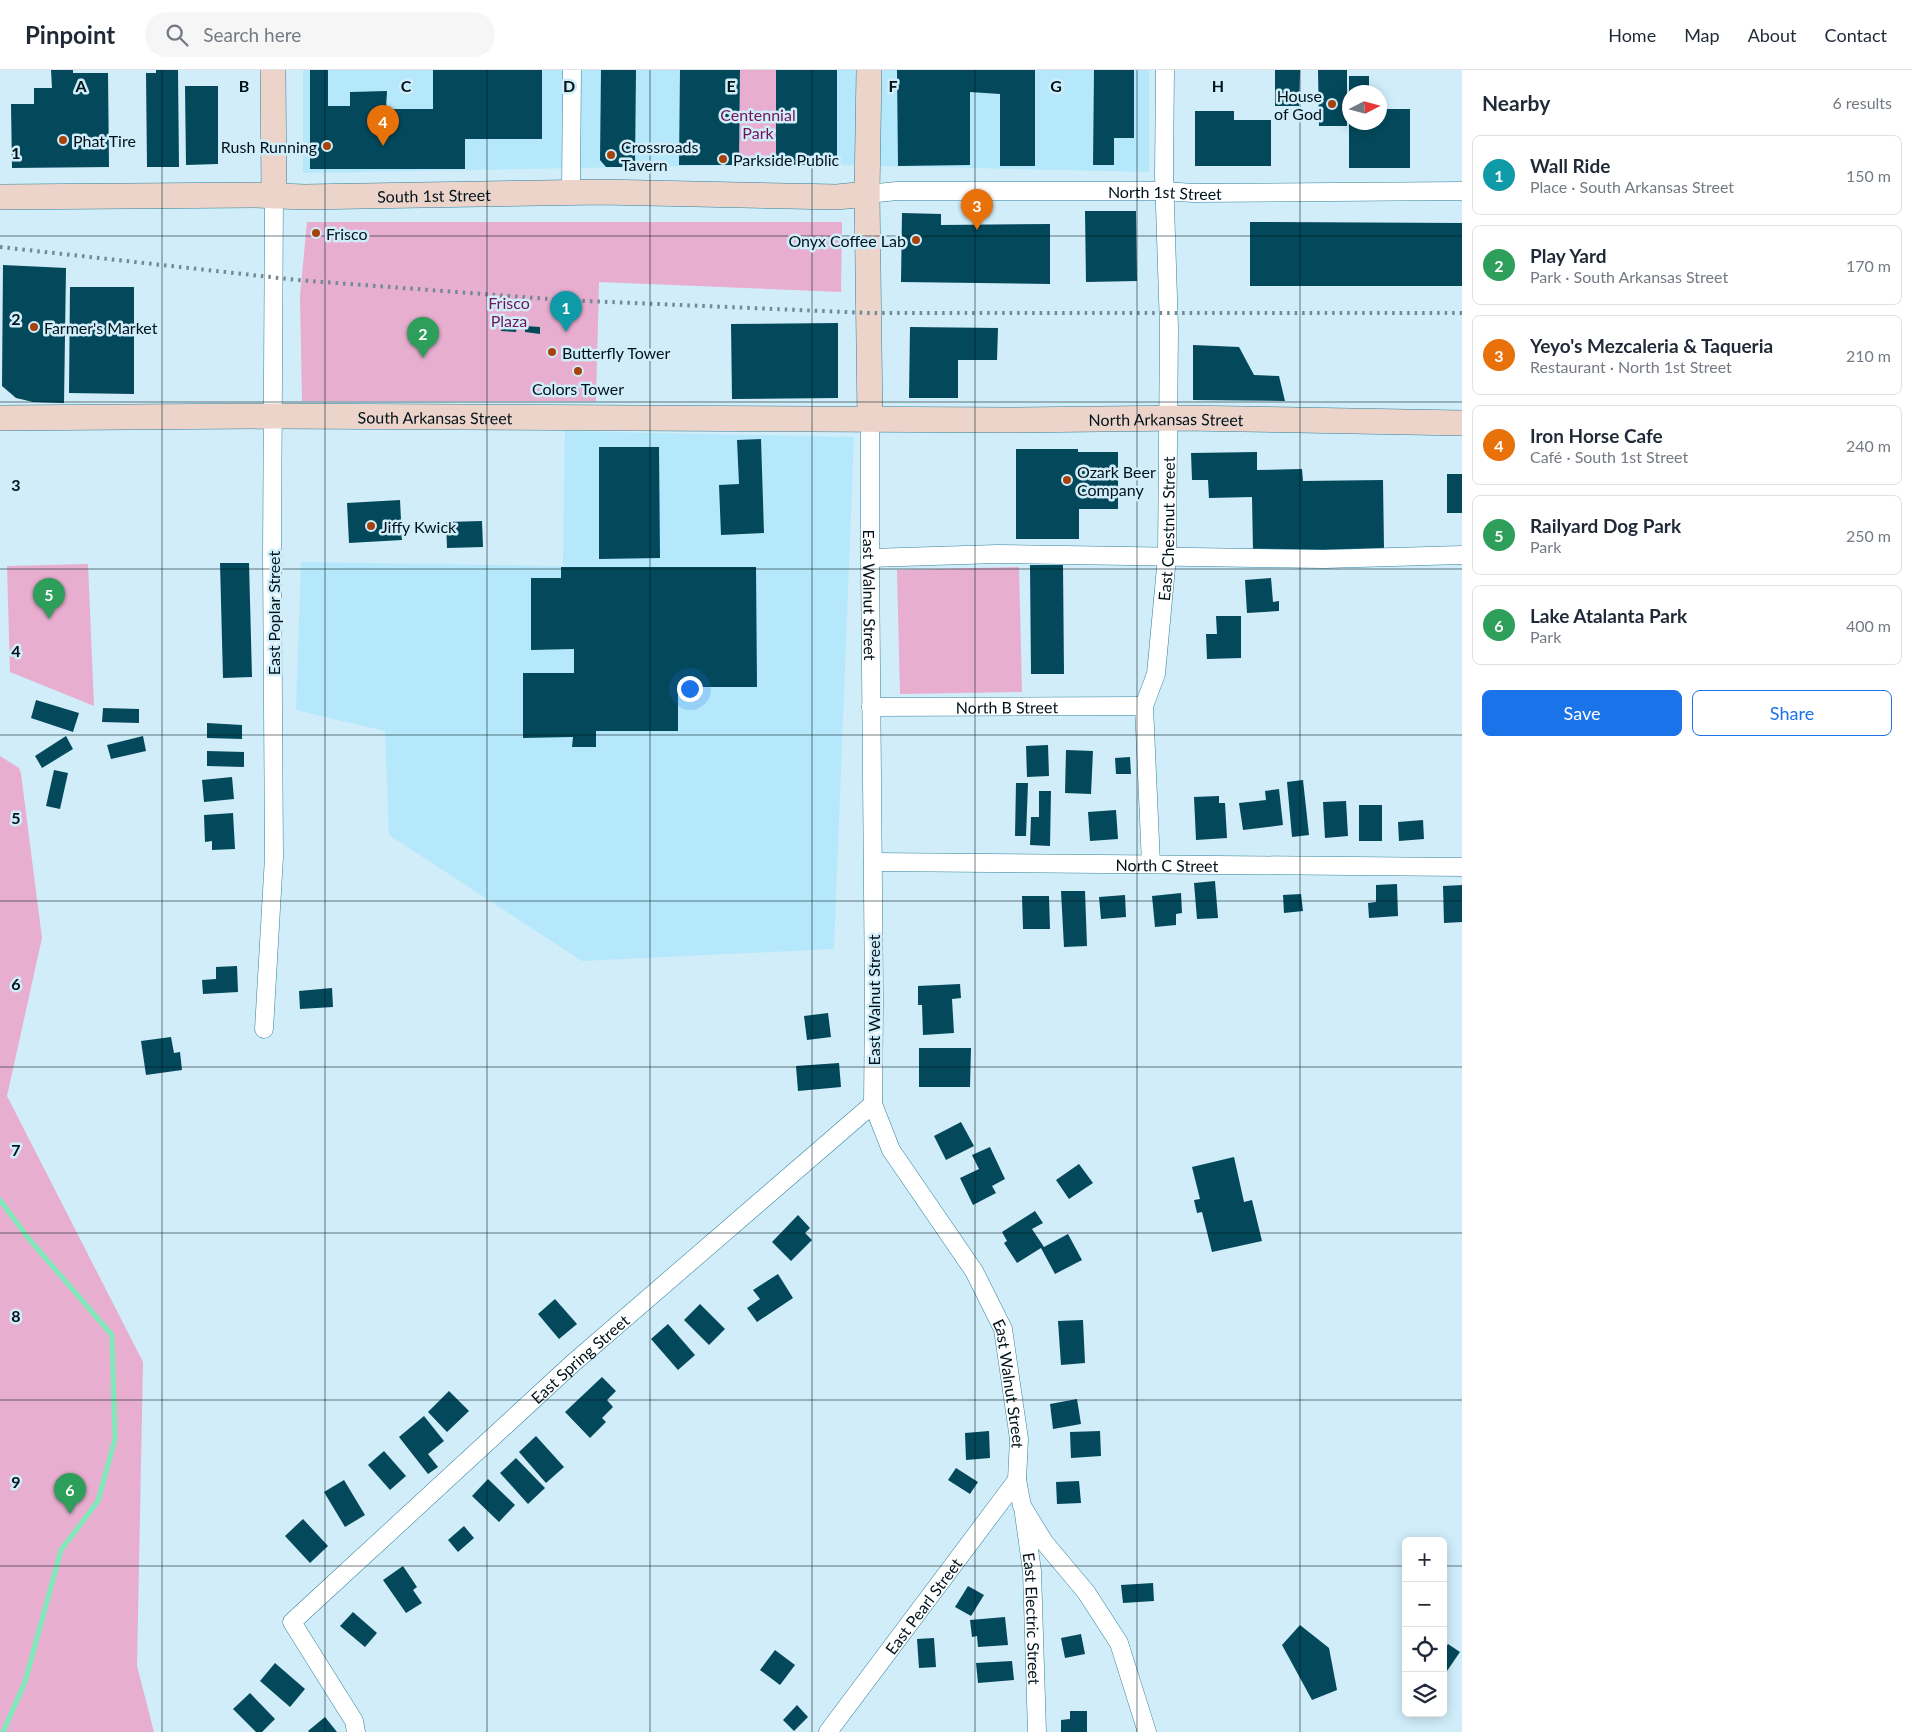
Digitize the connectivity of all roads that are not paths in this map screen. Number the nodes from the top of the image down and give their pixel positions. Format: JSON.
{"nodes":[{"id":1,"x":273,"y":70,"type":"edge"},
{"id":2,"x":572,"y":70,"type":"edge"},
{"id":3,"x":869,"y":70,"type":"edge"},
{"id":4,"x":1165,"y":70,"type":"edge"},
{"id":5,"x":1462,"y":185,"type":"edge"},
{"id":6,"x":1165,"y":191,"type":"junction"},
{"id":7,"x":1462,"y":191,"type":"edge"},
{"id":8,"x":571,"y":192,"type":"junction"},
{"id":9,"x":867,"y":194,"type":"junction"},
{"id":10,"x":274,"y":196,"type":"junction"},
{"id":11,"x":0,"y":197,"type":"edge"},
{"id":12,"x":272,"y":416,"type":"junction"},
{"id":13,"x":0,"y":418,"type":"edge"},
{"id":14,"x":1170,"y":418,"type":"junction"},
{"id":15,"x":870,"y":419,"type":"junction"},
{"id":16,"x":1462,"y":423,"type":"edge"},
{"id":17,"x":1462,"y":555,"type":"edge"},
{"id":18,"x":1167,"y":557,"type":"junction"},
{"id":19,"x":870,"y":558,"type":"junction"},
{"id":20,"x":1144,"y":706,"type":"junction"},
{"id":21,"x":871,"y":707,"type":"junction"},
{"id":22,"x":873,"y":862,"type":"junction"},
{"id":23,"x":1151,"y":864,"type":"junction"},
{"id":24,"x":1462,"y":867,"type":"edge"},
{"id":25,"x":264,"y":1029,"type":"dead end"},
{"id":26,"x":873,"y":1104,"type":"junction"},
{"id":27,"x":1017,"y":1480,"type":"junction"},
{"id":28,"x":1022,"y":1506,"type":"junction"},
{"id":29,"x":356,"y":1732,"type":"edge"},
{"id":30,"x":828,"y":1732,"type":"edge"},
{"id":31,"x":1037,"y":1732,"type":"edge"},
{"id":32,"x":1147,"y":1732,"type":"edge"}],
"edges":[{"from":1,"to":10,"type":"street"},
{"from":2,"to":8,"type":"street"},
{"from":3,"to":9,"type":"street","name":"East Walnut Street"},
{"from":4,"to":6,"type":"street","name":"East Chestnut Street"},
{"from":5,"to":7,"type":"street"},
{"from":6,"to":7,"type":"street","name":"North 1st Street"},
{"from":6,"to":9,"type":"street","name":"North 1st Street"},
{"from":6,"to":14,"type":"street","name":"East Chestnut Street"},
{"from":8,"to":9,"type":"street","name":"South 1st Street"},
{"from":8,"to":10,"type":"street","name":"South 1st Street"},
{"from":9,"to":15,"type":"street","name":"East Walnut Street"},
{"from":10,"to":11,"type":"street","name":"South 1st Street"},
{"from":10,"to":12,"type":"street","name":"East Poplar Street"},
{"from":12,"to":13,"type":"street","name":"South Arkansas Street"},
{"from":12,"to":15,"type":"street","name":"South Arkansas Street"},
{"from":12,"to":25,"type":"street","name":"East Poplar Street"},
{"from":14,"to":15,"type":"street","name":"North Arkansas Street"},
{"from":14,"to":16,"type":"street","name":"North Arkansas Street"},
{"from":14,"to":18,"type":"street","name":"East Chestnut Street"},
{"from":15,"to":19,"type":"street","name":"East Walnut Street"},
{"from":17,"to":18,"type":"street"},
{"from":18,"to":19,"type":"street"},
{"from":18,"to":20,"type":"street","name":"East Chestnut Street"},
{"from":19,"to":21,"type":"street","name":"East Walnut Street"},
{"from":20,"to":21,"type":"street","name":"North B Street"},
{"from":20,"to":23,"type":"street","name":"East Chestnut Street"},
{"from":21,"to":22,"type":"street","name":"East Walnut Street"},
{"from":22,"to":23,"type":"street","name":"North C Street"},
{"from":22,"to":26,"type":"street","name":"East Walnut Street"},
{"from":23,"to":24,"type":"street","name":"North C Street"},
{"from":26,"to":27,"type":"street","name":"East Walnut Street"},
{"from":26,"to":29,"type":"street","name":"East Spring Street"},
{"from":27,"to":28,"type":"street","name":"East Walnut Street"},
{"from":27,"to":30,"type":"street","name":"East Pearl Street"},
{"from":28,"to":31,"type":"street","name":"East Electric Street"},
{"from":28,"to":32,"type":"street","name":"East Walnut Street"}]}
